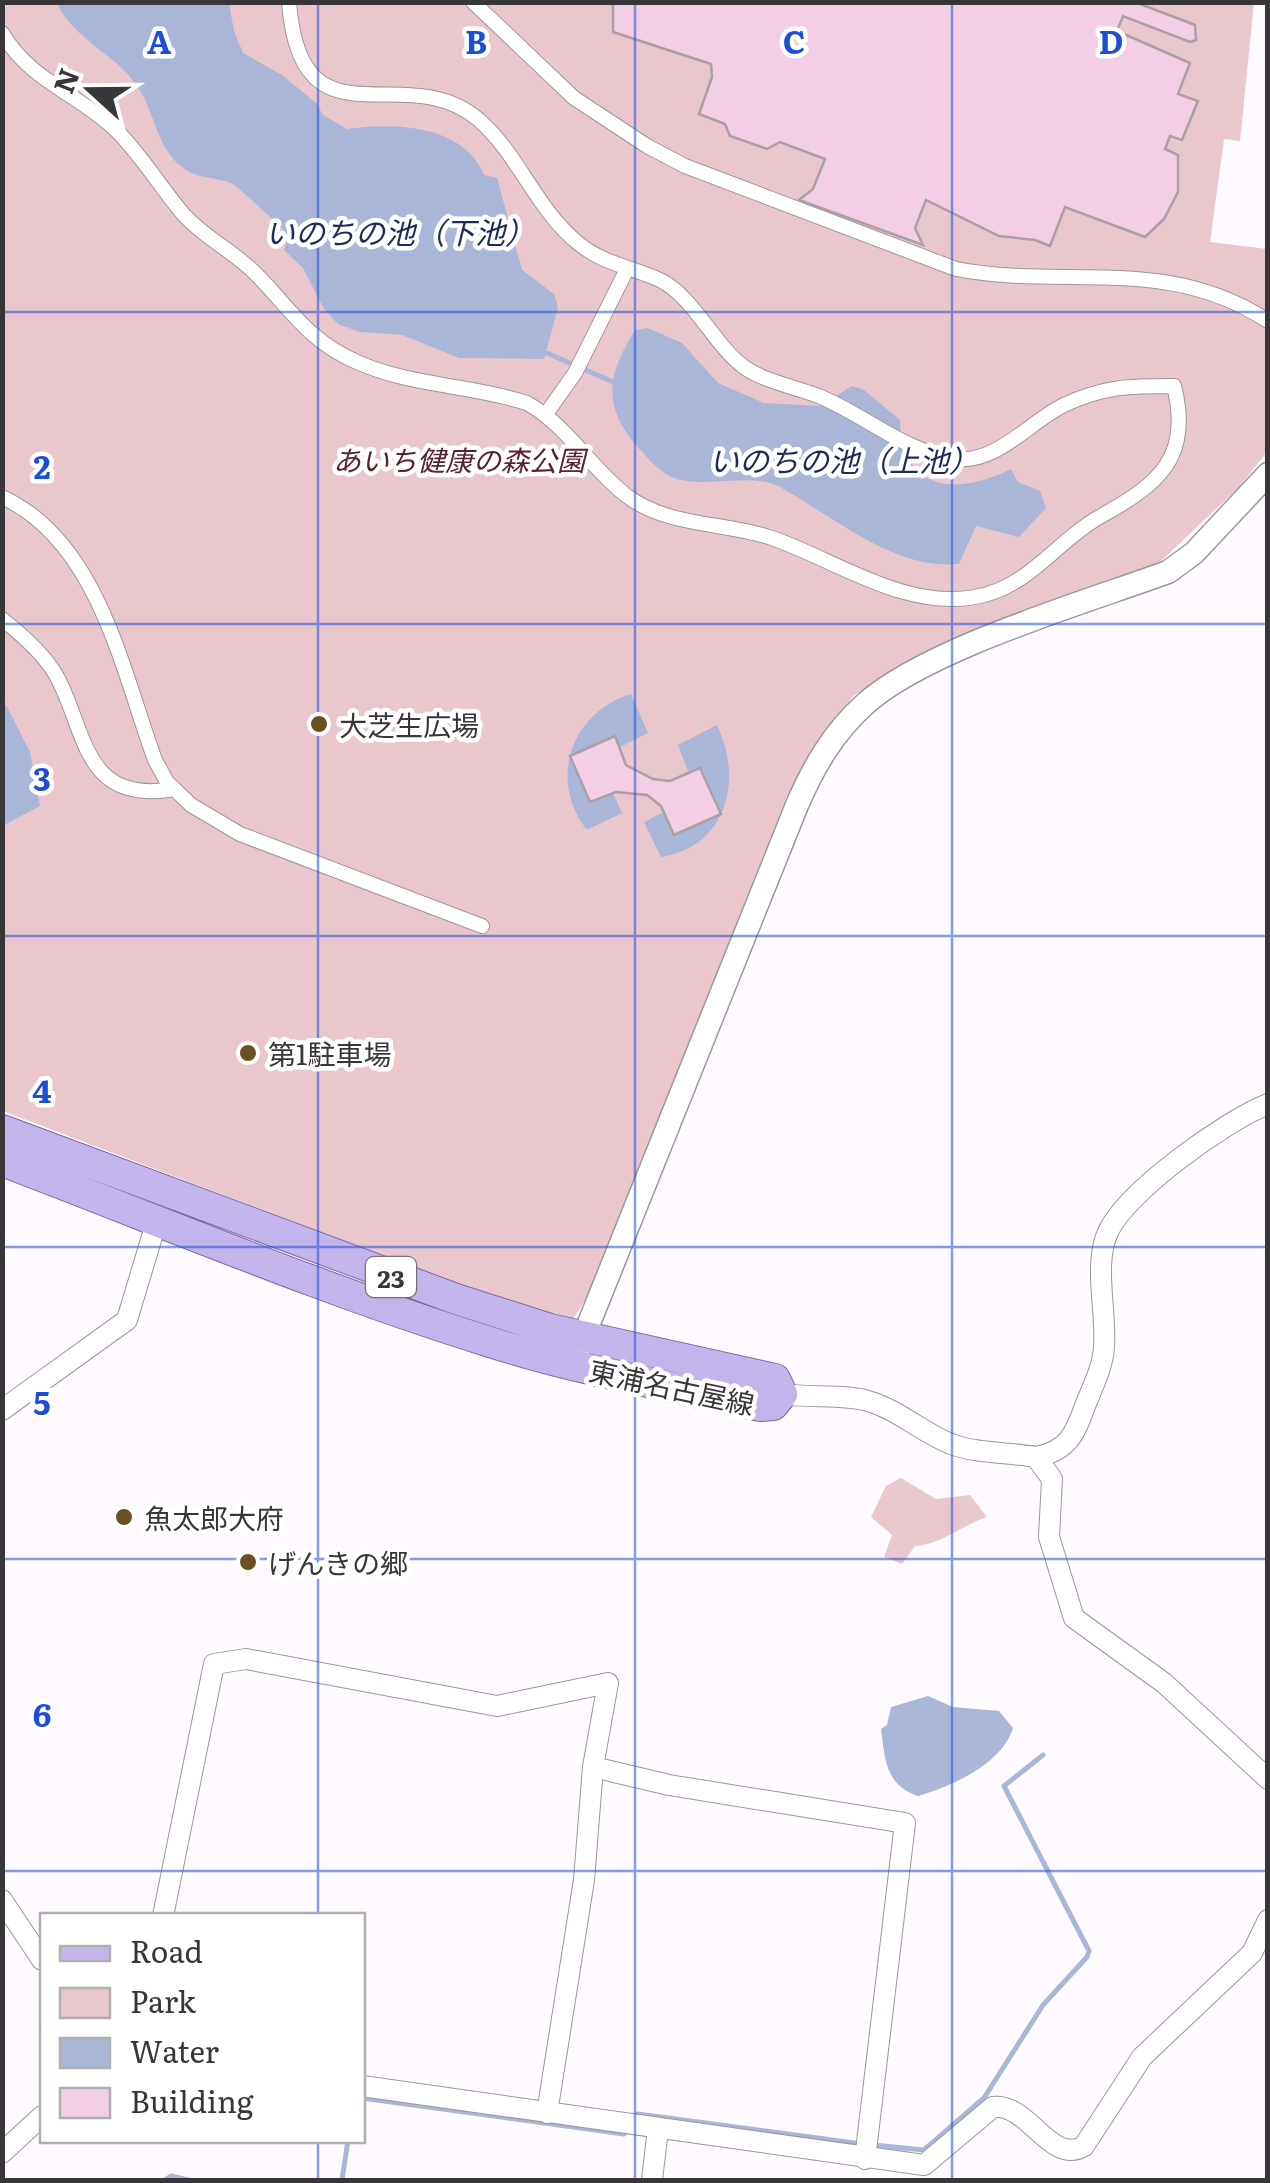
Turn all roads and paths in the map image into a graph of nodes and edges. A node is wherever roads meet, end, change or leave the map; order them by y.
1 (289, 2) edge
2 (473, 2) edge
3 (2, 33) edge
4 (626, 271) junction
5 (1268, 322) edge
6 (546, 414) junction
7 (1268, 474) edge
8 (2, 497) edge
9 (2, 619) edge
10 (174, 788) junction
11 (482, 926) dead end
12 (1268, 1104) edge
13 (2, 1130) edge
14 (2, 1161) edge
15 (157, 1220) junction
16 (578, 1351) junction
17 (782, 1394) joint
18 (2, 1410) edge
19 (1036, 1457) junction
20 (593, 1768) junction
21 (1268, 1779) edge
22 (2, 1900) edge
23 (164, 1913) edge
24 (1268, 1920) edge
25 (40, 1957) edge
26 (365, 2086) edge
27 (547, 2113) junction
28 (40, 2118) edge
29 (658, 2129) junction
30 (2, 2153) edge
31 (865, 2159) junction
32 (652, 2180) edge

1 - 4 street
2 - 5 street
3 - 6 street
4 - 6 street
4 - 6 street
7 - 16 street
8 - 10 street
9 - 10 street
10 - 11 street
12 - 19 street
13 - 16 main road, 東浦名古屋線 / 23
14 - 15 main road, 東浦名古屋線 / 23
15 - 16 main road, 東浦名古屋線 / 23
15 - 18 street
16 - 17 main road, 東浦名古屋線 / 23
17 - 19 street
19 - 21 street
20 - 23 street
20 - 27 street
20 - 31 street
22 - 25 street
24 - 31 street
26 - 27 street
27 - 29 street
28 - 30 street
29 - 31 street
29 - 32 street

